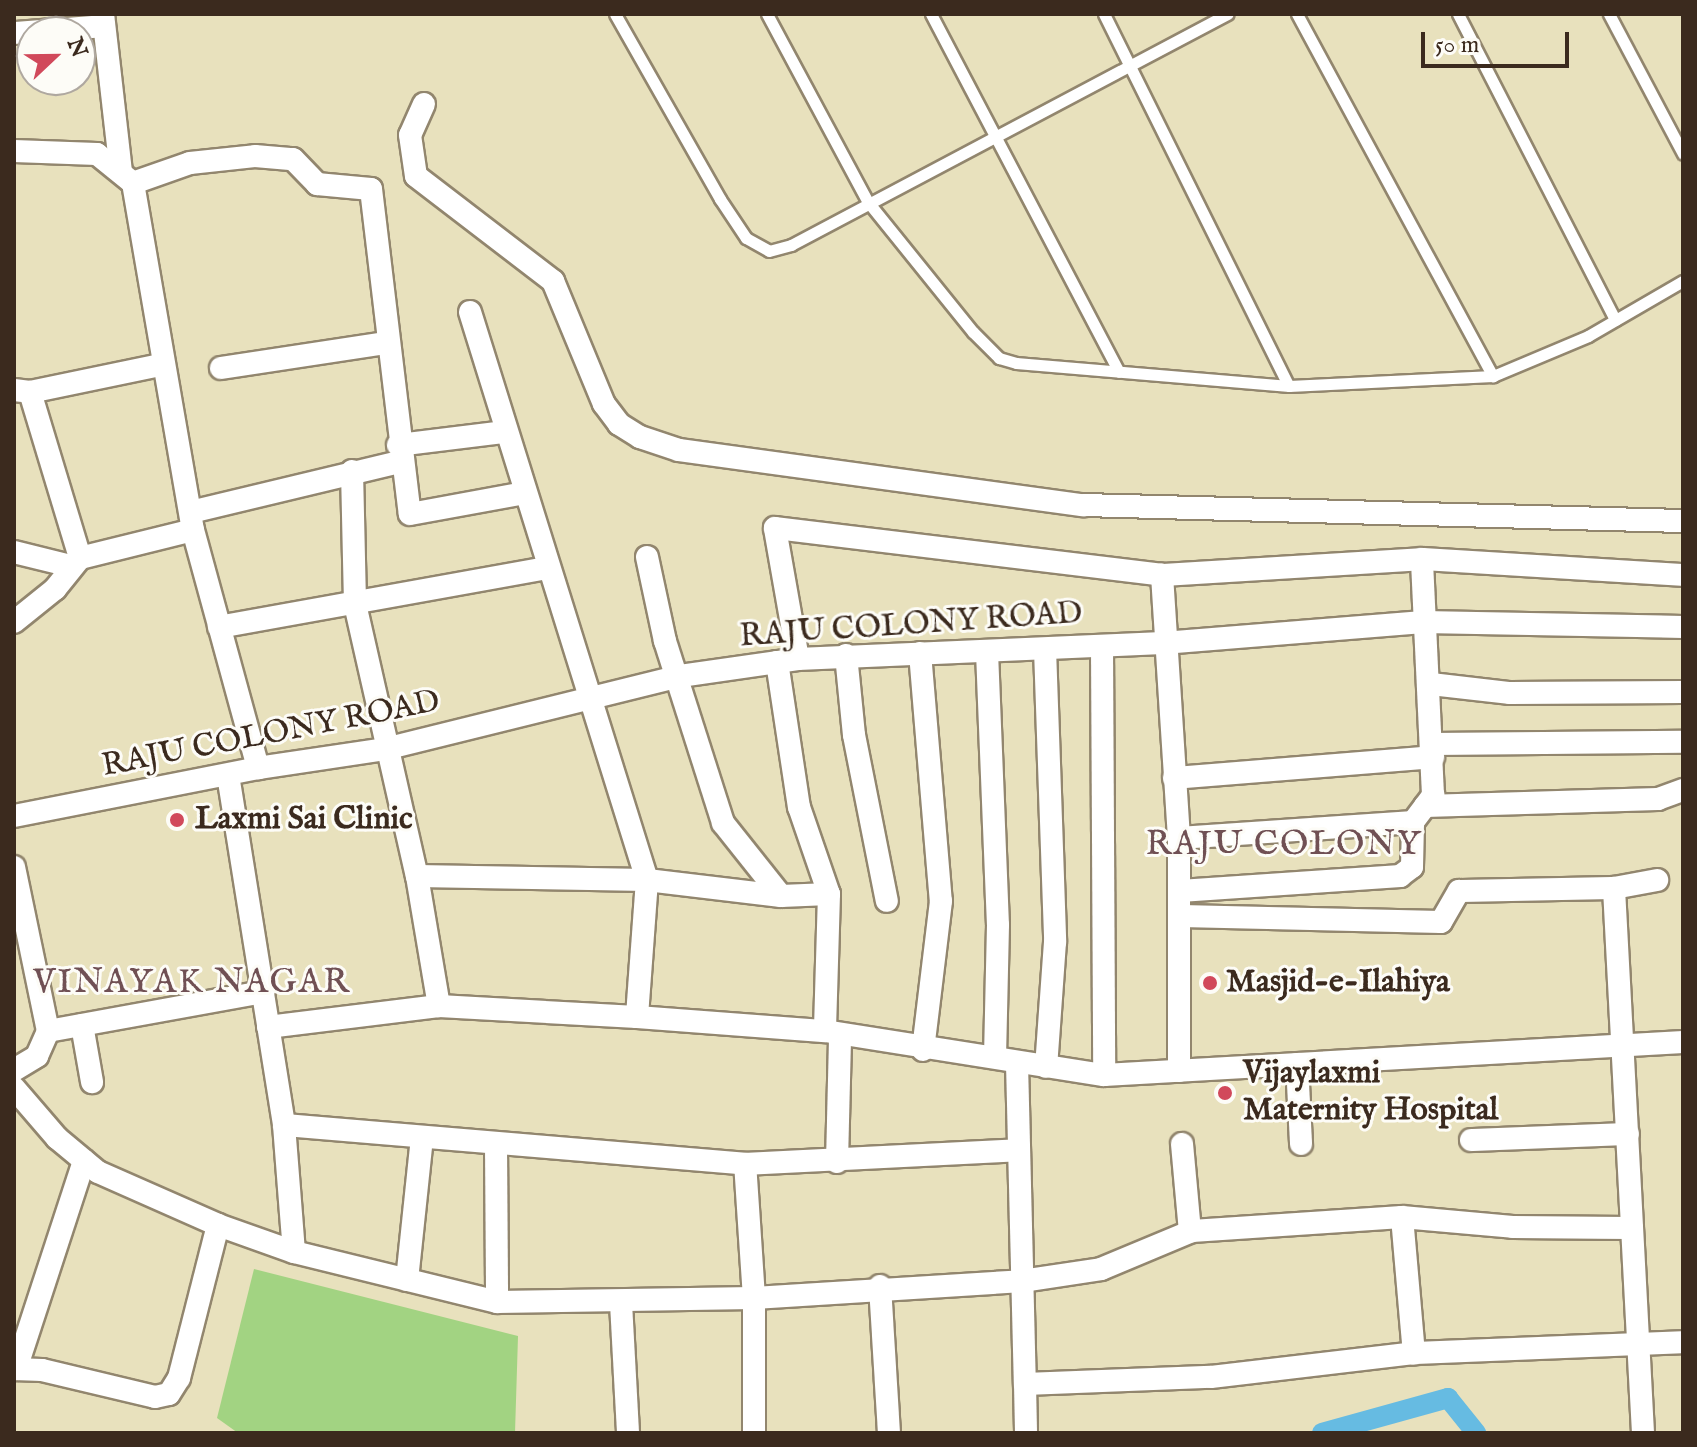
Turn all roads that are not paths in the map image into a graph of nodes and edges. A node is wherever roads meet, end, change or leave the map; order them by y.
1 (615, 14) edge
2 (767, 14) edge
3 (931, 14) edge
4 (1104, 14) edge
5 (1228, 14) edge
6 (1297, 14) edge
7 (1458, 14) edge
8 (1609, 14) edge
9 (103, 20) edge
10 (14, 33) edge
11 (1132, 65) junction
12 (424, 104) dead end
13 (994, 134) junction
14 (14, 151) edge
15 (1683, 154) edge
16 (127, 177) junction
17 (868, 202) junction
18 (1683, 281) edge
19 (470, 312) dead end
20 (1615, 320) junction
21 (387, 343) junction
22 (160, 365) junction
23 (221, 368) dead end
24 (1119, 372) junction
25 (1493, 376) junction
26 (1289, 386) junction
27 (22, 391) edge
28 (504, 432) junction
29 (399, 454) junction
30 (352, 471) junction
31 (524, 493) junction
32 (192, 521) junction
33 (1683, 521) edge
34 (14, 552) edge
35 (647, 557) dead end
36 (1422, 559) junction
37 (76, 562) junction
38 (548, 568) junction
39 (1162, 575) junction
40 (1683, 575) edge
41 (355, 604) junction
42 (14, 622) edge
43 (1423, 622) junction
44 (219, 627) junction
45 (1683, 627) edge
46 (1163, 643) junction
47 (1102, 646) junction
48 (1045, 649) junction
49 (987, 652) junction
50 (920, 653) junction
51 (846, 655) junction
52 (788, 660) junction
53 (680, 676) junction
54 (1431, 684) junction
55 (1683, 692) edge
56 (594, 700) junction
57 (1683, 742) edge
58 (385, 749) junction
59 (1433, 751) junction
60 (258, 768) junction
61 (228, 775) junction
62 (1174, 778) junction
63 (1683, 790) edge
64 (1419, 814) junction
65 (14, 816) edge
66 (1179, 838) junction
67 (14, 867) edge
68 (417, 876) junction
69 (647, 880) junction
70 (1657, 880) dead end
71 (1614, 888) junction
72 (1180, 891) junction
73 (829, 894) junction
74 (781, 896) junction
75 (887, 901) dead end
76 (1181, 916) junction
77 (263, 992) junction
78 (439, 1006) junction
79 (637, 1017) junction
80 (82, 1025) junction
81 (268, 1027) junction
82 (48, 1031) junction
83 (833, 1033) junction
84 (1683, 1042) edge
85 (1623, 1045) junction
86 (923, 1050) junction
87 (1006, 1060) junction
88 (1297, 1064) junction
89 (1046, 1067) junction
90 (14, 1070) edge
91 (1179, 1071) junction
92 (1104, 1075) junction
93 (92, 1082) dead end
94 (14, 1088) edge
95 (284, 1125) junction
96 (1628, 1134) junction
97 (1471, 1140) dead end
98 (1182, 1144) dead end
99 (1301, 1144) dead end
100 (496, 1145) junction
101 (421, 1146) dead end
102 (1017, 1150) junction
103 (84, 1161) junction
104 (837, 1162) junction
105 (745, 1164) junction
106 (1402, 1217) junction
107 (218, 1225) junction
108 (1632, 1228) junction
109 (1190, 1232) junction
110 (294, 1252) junction
111 (407, 1280) junction
112 (1022, 1281) junction
113 (880, 1286) junction
114 (754, 1298) junction
115 (497, 1302) junction
116 (621, 1303) junction
117 (1683, 1342) edge
118 (1639, 1345) junction
119 (1414, 1353) junction
120 (15, 1369) edge
121 (1025, 1384) junction
122 (628, 1433) edge
123 (754, 1433) edge
124 (889, 1433) edge
125 (1026, 1433) edge
126 (1643, 1433) edge

1 - 17 lane
2 - 17 lane
3 - 13 lane
4 - 11 lane
5 - 11 lane
6 - 25 lane
7 - 20 lane
8 - 15 lane
9 - 10 street
9 - 16 street
11 - 13 lane
11 - 26 lane
12 - 33 street
13 - 17 lane
13 - 24 lane
14 - 16 street
16 - 21 street
16 - 22 street
17 - 24 lane
18 - 20 lane
19 - 28 street
20 - 25 lane
21 - 23 street
21 - 29 street
22 - 27 street
22 - 32 street
24 - 26 lane
25 - 26 lane
27 - 37 street
28 - 29 street
28 - 31 street
29 - 30 street
29 - 31 street
30 - 32 street
30 - 41 street
31 - 38 street
32 - 37 street
32 - 44 street
34 - 37 street
35 - 53 street
36 - 39 street
36 - 40 street
36 - 43 street
37 - 42 street
38 - 41 street
38 - 56 street
39 - 46 street
39 - 52 street
41 - 44 street
41 - 58 street
43 - 45 street, RAJU COLONY ROAD
43 - 46 street, RAJU COLONY ROAD
43 - 54 street
44 - 60 street
46 - 47 street, RAJU COLONY ROAD
46 - 62 street
47 - 48 street, RAJU COLONY ROAD
47 - 92 street
48 - 49 street, RAJU COLONY ROAD
48 - 89 street
49 - 50 street, RAJU COLONY ROAD
49 - 87 street
50 - 51 street, RAJU COLONY ROAD
50 - 86 street
51 - 52 street, RAJU COLONY ROAD
51 - 75 street
52 - 53 street, RAJU COLONY ROAD
52 - 73 street
53 - 56 street, RAJU COLONY ROAD
53 - 74 street
54 - 55 street
54 - 59 street
56 - 58 street, RAJU COLONY ROAD
56 - 69 street
57 - 59 street
58 - 60 street, RAJU COLONY ROAD
58 - 68 street
59 - 62 street
59 - 64 street
60 - 61 street, RAJU COLONY ROAD
61 - 65 street, RAJU COLONY ROAD
61 - 77 street
62 - 66 street
63 - 64 street
64 - 66 street
64 - 72 street
66 - 72 street
67 - 82 street
68 - 69 street
68 - 78 street
69 - 74 street
69 - 79 street
70 - 71 street
71 - 76 street
71 - 85 street
72 - 76 street
73 - 74 street
73 - 83 street
76 - 91 street
77 - 80 street
77 - 81 street
78 - 79 street
78 - 81 street
79 - 83 street
80 - 82 street
80 - 93 street
81 - 95 street
82 - 90 street
83 - 86 street
83 - 104 street
84 - 85 street
85 - 88 street
85 - 96 street
86 - 87 street
87 - 89 street
87 - 102 street
88 - 91 street
88 - 99 street
89 - 92 street
91 - 92 street
94 - 103 street
95 - 100 street
95 - 110 street
96 - 97 street
96 - 108 street
98 - 109 street
100 - 105 street
100 - 115 street
101 - 111 street
102 - 104 street
102 - 112 street
103 - 107 street
103 - 120 street
104 - 105 street
105 - 114 street
106 - 108 street
106 - 109 street
106 - 119 street
107 - 110 street
107 - 120 street
108 - 118 street
109 - 112 street
110 - 111 street
111 - 115 street
112 - 113 street
112 - 121 street
113 - 114 street
113 - 124 street
114 - 116 street
114 - 123 street
115 - 116 street
116 - 122 street
117 - 118 street
118 - 119 street
118 - 126 street
119 - 121 street
121 - 125 street

